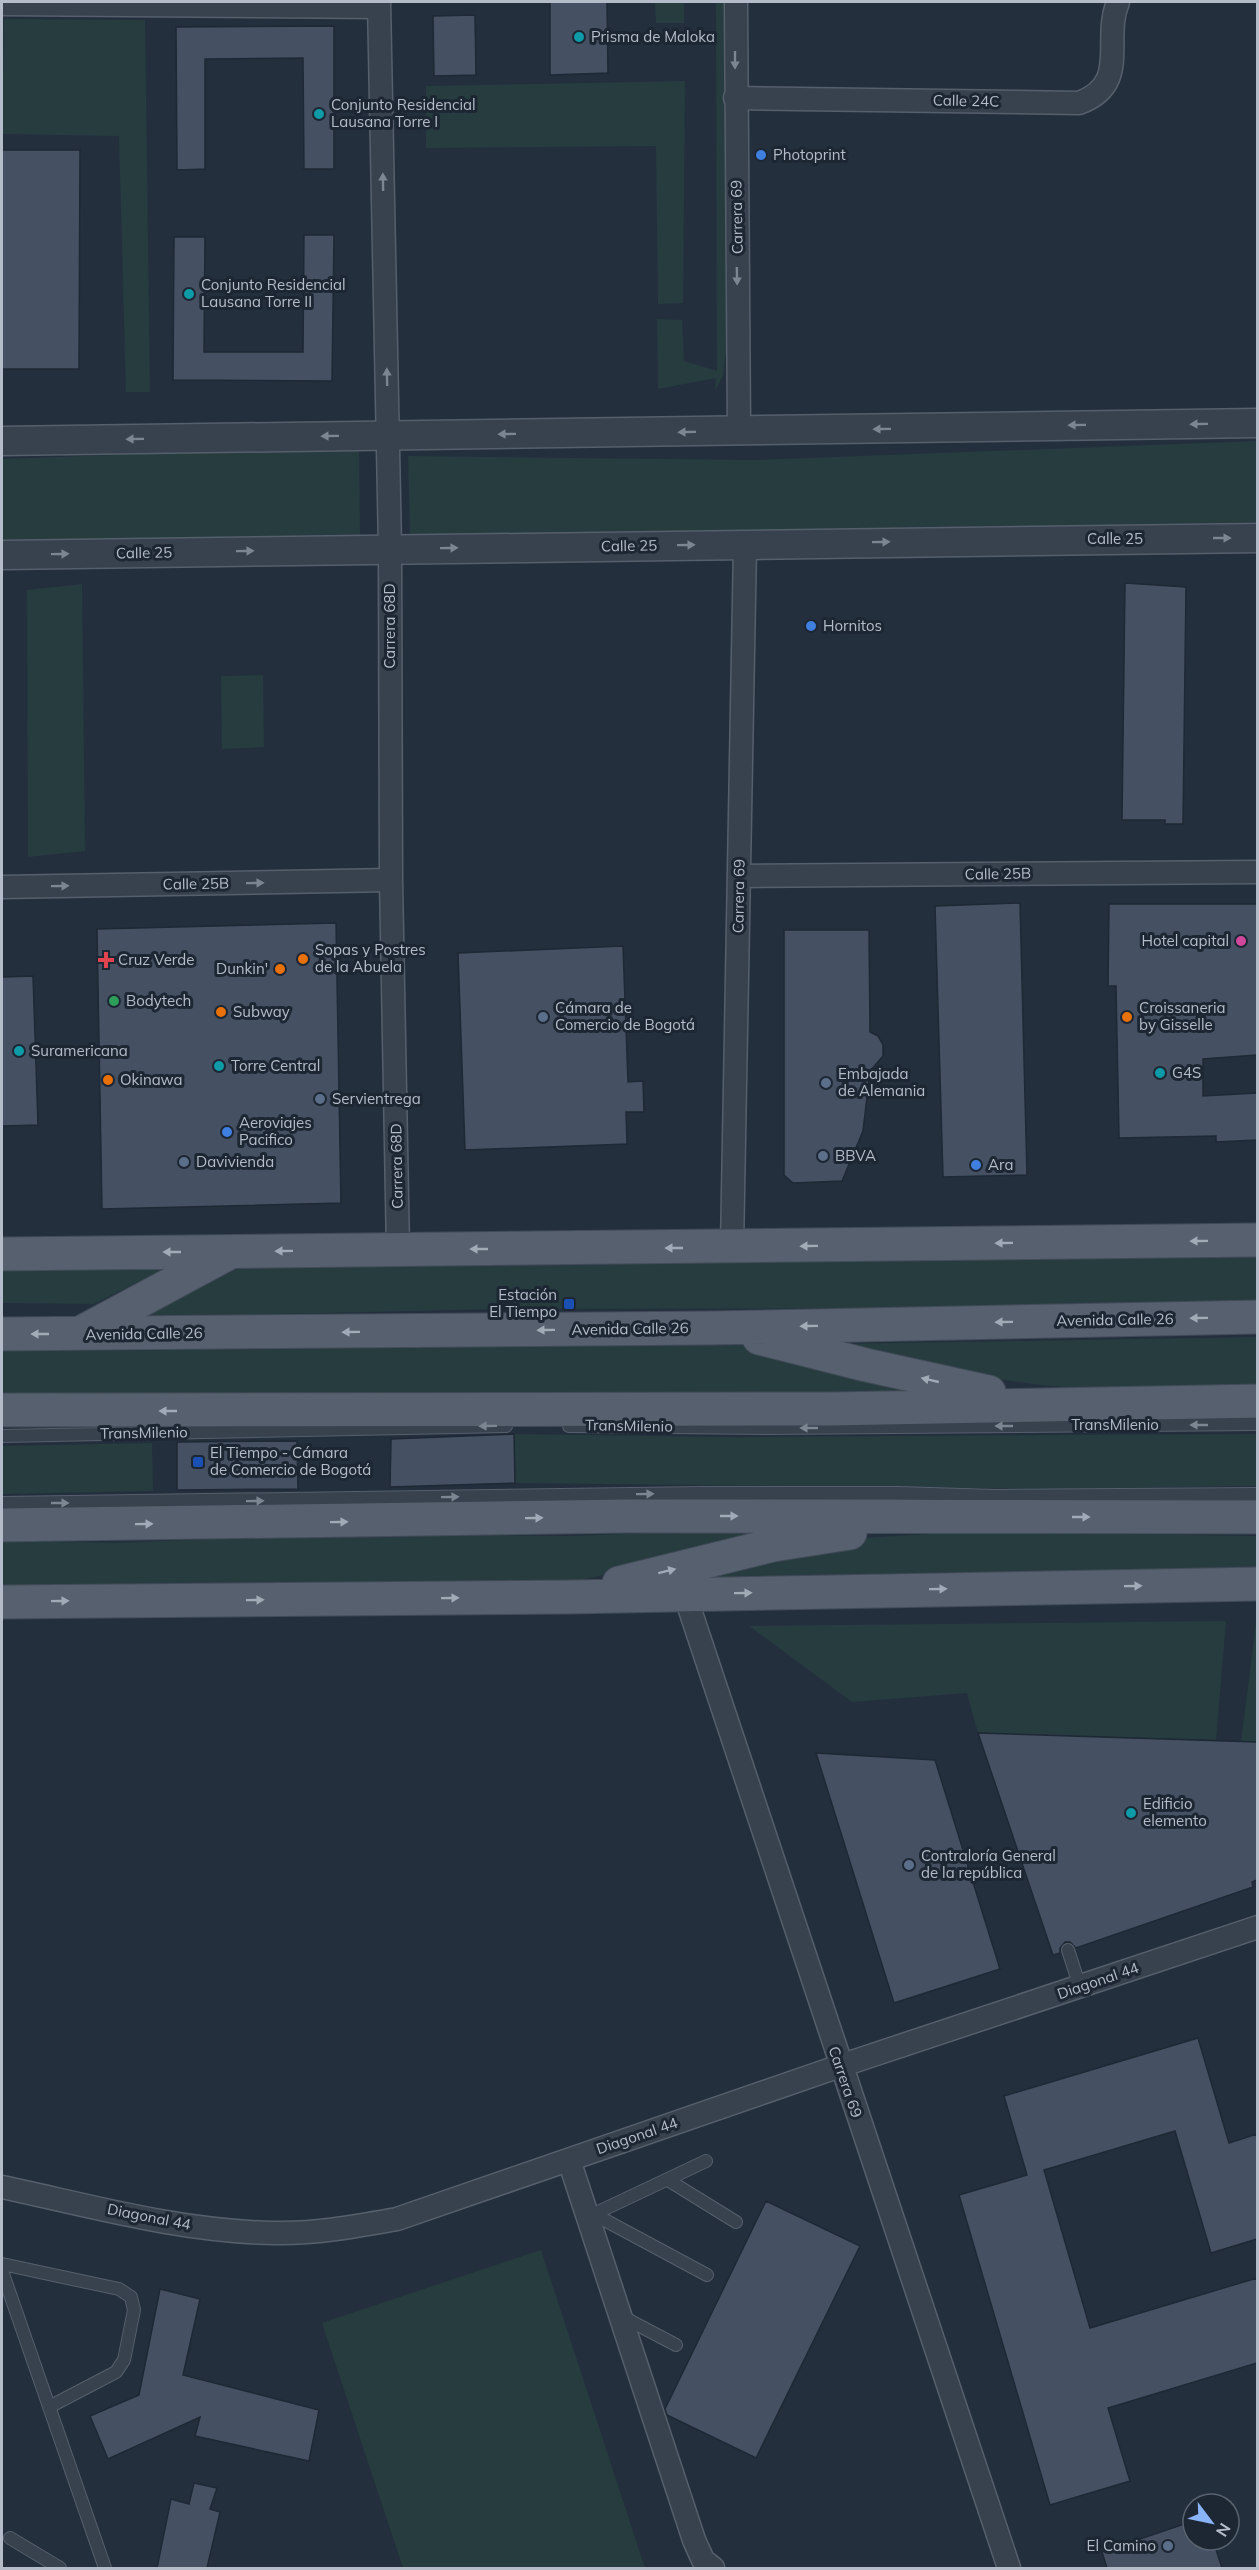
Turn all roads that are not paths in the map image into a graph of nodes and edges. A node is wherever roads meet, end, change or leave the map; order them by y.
1 (736, 2) edge
2 (1118, 2) edge
3 (2, 4) edge
4 (379, 4) edge
5 (735, 98) junction
6 (1257, 423) edge
7 (739, 432) junction
8 (388, 435) junction
9 (2, 441) edge
10 (1257, 538) edge
11 (745, 545) junction
12 (390, 548) junction
13 (2, 555) edge
14 (1257, 872) edge
15 (739, 876) junction
16 (391, 880) junction
17 (2, 887) edge
18 (1257, 1240) edge
19 (732, 1247) junction
20 (399, 1250) junction
21 (230, 1252) junction
22 (2, 1254) edge
23 (1257, 1317) edge
24 (709, 1328) junction
25 (2, 1334) edge
26 (78, 1334) junction
27 (1257, 1401) edge
28 (1092, 1404) junction
29 (2, 1410) edge
30 (1257, 1424) edge
31 (517, 1425) dead end
32 (552, 1425) dead end
33 (2, 1436) edge
34 (1257, 1494) edge
35 (2, 1503) edge
36 (980, 1517) junction
37 (1257, 1517) edge
38 (2, 1525) edge
39 (1257, 1584) edge
40 (685, 1595) junction
41 (570, 1597) junction
42 (2, 1602) edge
43 (1257, 1927) edge
44 (1068, 1950) dead end
45 (1080, 1987) junction
46 (840, 2066) junction
47 (569, 2160) junction
48 (706, 2161) dead end
49 (668, 2180) junction
50 (2, 2187) edge
51 (590, 2212) junction
52 (736, 2222) dead end
53 (2, 2264) edge
54 (2, 2271) edge
55 (707, 2274) dead end
56 (620, 2315) junction
57 (676, 2345) dead end
58 (49, 2407) junction
59 (10, 2538) dead end
60 (60, 2568) edge
61 (105, 2568) edge
62 (713, 2568) edge
63 (1009, 2568) edge

1 -> 5 street, Carrera 69
2 - 5 street, Calle 24C
3 - 4 street
8 -> 4 street, Carrera 68D
5 -> 7 street, Carrera 69
6 -> 7 street
7 -> 8 street
8 -> 9 street
8 - 12 street, Carrera 68D
11 -> 10 street, Calle 25
12 -> 11 street, Calle 25
11 - 15 street, Carrera 69
13 -> 12 street, Calle 25
12 - 16 street, Carrera 68D
14 - 15 street, Calle 25B
15 - 19 street, Carrera 69
17 -> 16 street, Calle 25B
16 - 20 street, Carrera 68D
18 -> 19 main road
19 -> 20 main road
20 -> 21 main road
21 -> 22 main road
21 - 26 main road
23 -> 24 main road, Avenida Calle 26
24 -> 26 main road, Avenida Calle 26
28 -> 24 main road
26 -> 25 main road, Avenida Calle 26
27 - 28 main road
28 -> 29 main road
30 -> 32 lane, TransMilenio
31 -> 33 lane, TransMilenio
35 -> 34 lane
36 -> 37 main road
38 -> 36 main road
41 -> 36 main road
40 -> 39 main road
40 - 41 main road
40 - 46 street, Carrera 69
42 -> 41 main road
43 - 45 street, Diagonal 44
44 - 45 lane
45 - 46 street, Diagonal 44
46 - 47 street, Diagonal 44
46 - 63 street, Carrera 69
47 - 50 street, Diagonal 44
47 - 51 street
48 - 49 lane
49 - 51 lane
49 - 52 lane
51 - 55 lane
51 - 56 street
53 - 58 lane
54 - 58 lane
56 - 57 lane
56 - 62 street
58 - 61 lane
59 - 60 lane

